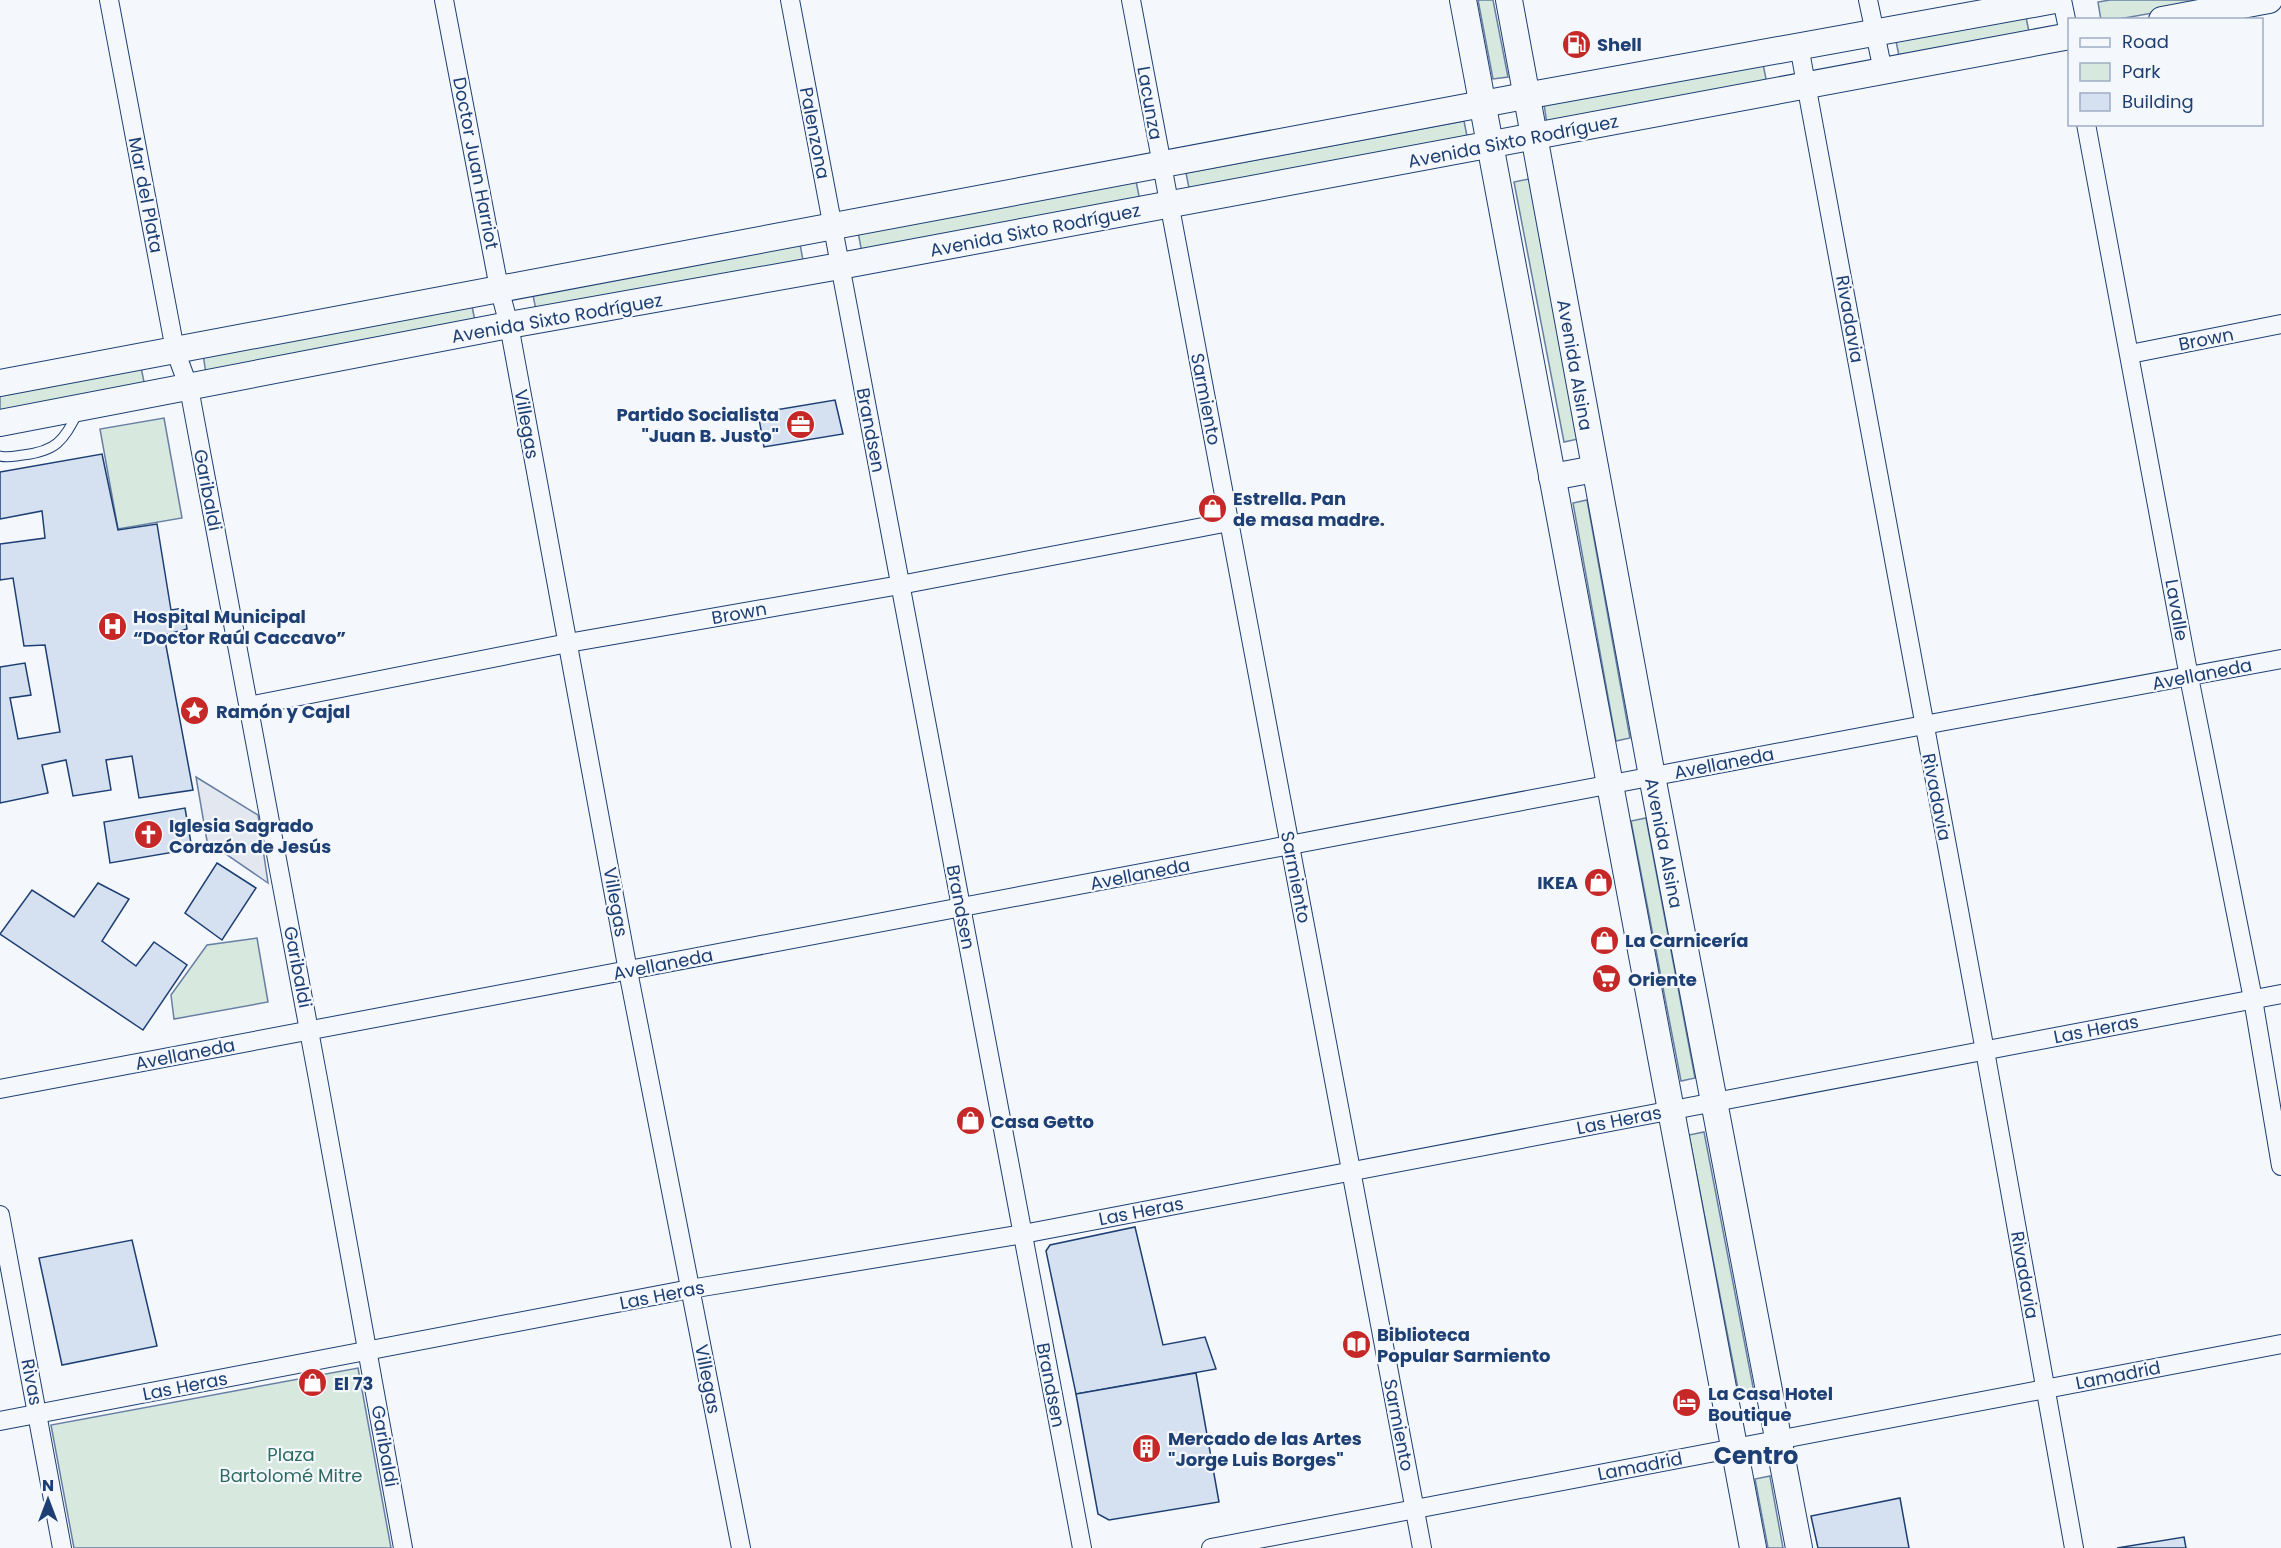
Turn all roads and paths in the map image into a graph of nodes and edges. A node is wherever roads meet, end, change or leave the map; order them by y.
1 (110, 0) edge
2 (444, 0) edge
3 (790, 0) edge
4 (1131, 0) edge
5 (1464, 0) edge
6 (1509, 0) edge
7 (1868, 0) edge
8 (2055, 0) edge
9 (2062, 0) edge
10 (2269, 0) edge
11 (2227, 4) edge
12 (2170, 18) edge
13 (1875, 32) junction
14 (2068, 32) edge
15 (2068, 37) edge
16 (1800, 46) junction
17 (1883, 71) junction
18 (1808, 86) junction
19 (1525, 96) junction
20 (1482, 106) junction
21 (2086, 126) edge
22 (1533, 137) junction
23 (1490, 145) junction
24 (1161, 166) junction
25 (1169, 205) junction
26 (833, 227) junction
27 (840, 266) junction
28 (500, 288) junction
29 (2281, 324) edge
30 (509, 326) junction
31 (175, 350) junction
32 (2130, 354) junction
33 (0, 383) edge
34 (189, 388) junction
35 (81, 408) junction
36 (0, 423) edge
37 (0, 456) edge
38 (1595, 469) junction
39 (1552, 477) junction
40 (1229, 522) junction
41 (900, 585) junction
42 (568, 644) junction
43 (2281, 659) edge
44 (2189, 677) junction
45 (249, 706) junction
46 (1924, 724) junction
47 (1652, 777) junction
48 (1610, 785) junction
49 (1290, 845) junction
50 (962, 908) junction
51 (628, 971) junction
52 (2281, 994) edge
53 (2253, 999) junction
54 (310, 1029) junction
55 (1985, 1051) junction
56 (0, 1089) edge
57 (1714, 1102) junction
58 (1671, 1110) junction
59 (2281, 1166) edge
60 (1351, 1171) junction
61 (0, 1215) edge
62 (1023, 1234) junction
63 (690, 1289) junction
64 (2281, 1344) edge
65 (368, 1351) junction
66 (2045, 1389) junction
67 (38, 1414) junction
68 (0, 1421) edge
69 (1780, 1440) junction
70 (1734, 1448) junction
71 (1414, 1509) junction
72 (62, 1548) edge
73 (403, 1548) edge
74 (741, 1548) edge
75 (1082, 1548) edge
76 (1211, 1548) edge
77 (1422, 1548) edge
78 (1753, 1548) edge
79 (1799, 1548) edge
80 (2073, 1548) edge

1 - 31 street, Mar del Plata
2 - 28 street, Doctor Juan Harriot
3 - 26 street, Palenzona
4 - 24 street, Lacunza
5 - 20 main road
6 - 19 main road, Avenida Alsina
7 - 13 street
8 - 13 main road
9 - 14 street
10 - 11 main road
11 - 12 main road
13 - 16 main road
13 - 17 street
15 - 17 main road, Avenida Sixto Rodríguez
16 - 18 street, Rivadavia
16 - 19 main road
17 - 18 main road, Avenida Sixto Rodríguez
18 - 22 main road, Avenida Sixto Rodríguez
18 - 46 street, Rivadavia
19 - 20 main road
19 - 22 main road, Avenida Alsina
20 - 23 main road
20 - 24 main road
21 - 32 street, Lavalle
22 - 23 main road, Avenida Sixto Rodríguez
22 - 38 main road, Avenida Alsina
23 - 25 main road, Avenida Sixto Rodríguez
23 - 39 main road
24 - 25 street, Lacunza
24 - 26 main road
25 - 27 main road, Avenida Sixto Rodríguez
25 - 40 street, Sarmiento
26 - 27 street, Palenzona
26 - 28 main road
27 - 30 main road, Avenida Sixto Rodríguez
27 - 41 street, Brandsen
28 - 30 street, Doctor Juan Harriot
28 - 31 main road
29 - 32 street, Brown
30 - 34 main road, Avenida Sixto Rodríguez
30 - 42 street, Villegas
31 - 33 main road
31 - 34 street, Mar del Plata
32 - 44 street, Lavalle
34 - 35 main road, Avenida Sixto Rodríguez
34 - 45 street, Garibaldi
35 - 36 main road, Avenida Sixto Rodríguez
35 - 37 lane
38 - 39 main road
38 - 47 main road, Avenida Alsina
39 - 48 main road
40 - 41 street, Brown
40 - 49 street, Sarmiento
41 - 42 street, Brown
41 - 50 street, Brandsen
42 - 45 street, Brown
42 - 51 street, Villegas
43 - 44 street, Avellaneda
44 - 46 street, Avellaneda
44 - 53 street, Lavalle
45 - 54 street, Garibaldi
46 - 47 street, Avellaneda
46 - 55 street, Rivadavia
47 - 48 street, Avellaneda
47 - 57 main road, Avenida Alsina
48 - 49 street, Avellaneda
48 - 58 main road
49 - 50 street, Avellaneda
49 - 60 street, Sarmiento
50 - 51 street, Avellaneda
50 - 62 street, Brandsen
51 - 54 street, Avellaneda
51 - 63 street, Villegas
52 - 53 street, Las Heras
53 - 55 street, Las Heras
53 - 59 street, Lavalle
54 - 56 street, Avellaneda
54 - 65 street, Garibaldi
55 - 57 street, Las Heras
55 - 66 street, Rivadavia
57 - 58 street, Las Heras
57 - 69 main road, Avenida Alsina
58 - 60 street, Las Heras
58 - 70 main road
60 - 62 street, Las Heras
60 - 71 street, Sarmiento
61 - 67 street, Rivas
62 - 63 street, Las Heras
62 - 75 street, Brandsen
63 - 65 street, Las Heras
63 - 74 street, Villegas
64 - 66 street, Lamadrid
65 - 67 street, Las Heras
65 - 73 street, Garibaldi
66 - 69 street, Lamadrid
66 - 80 street, Rivadavia
67 - 68 street, Las Heras
67 - 72 street, Rivas
69 - 70 street, Lamadrid
69 - 79 main road, Avenida Alsina
70 - 71 street, Lamadrid
70 - 78 main road
71 - 76 street, Lamadrid
71 - 77 street, Sarmiento

